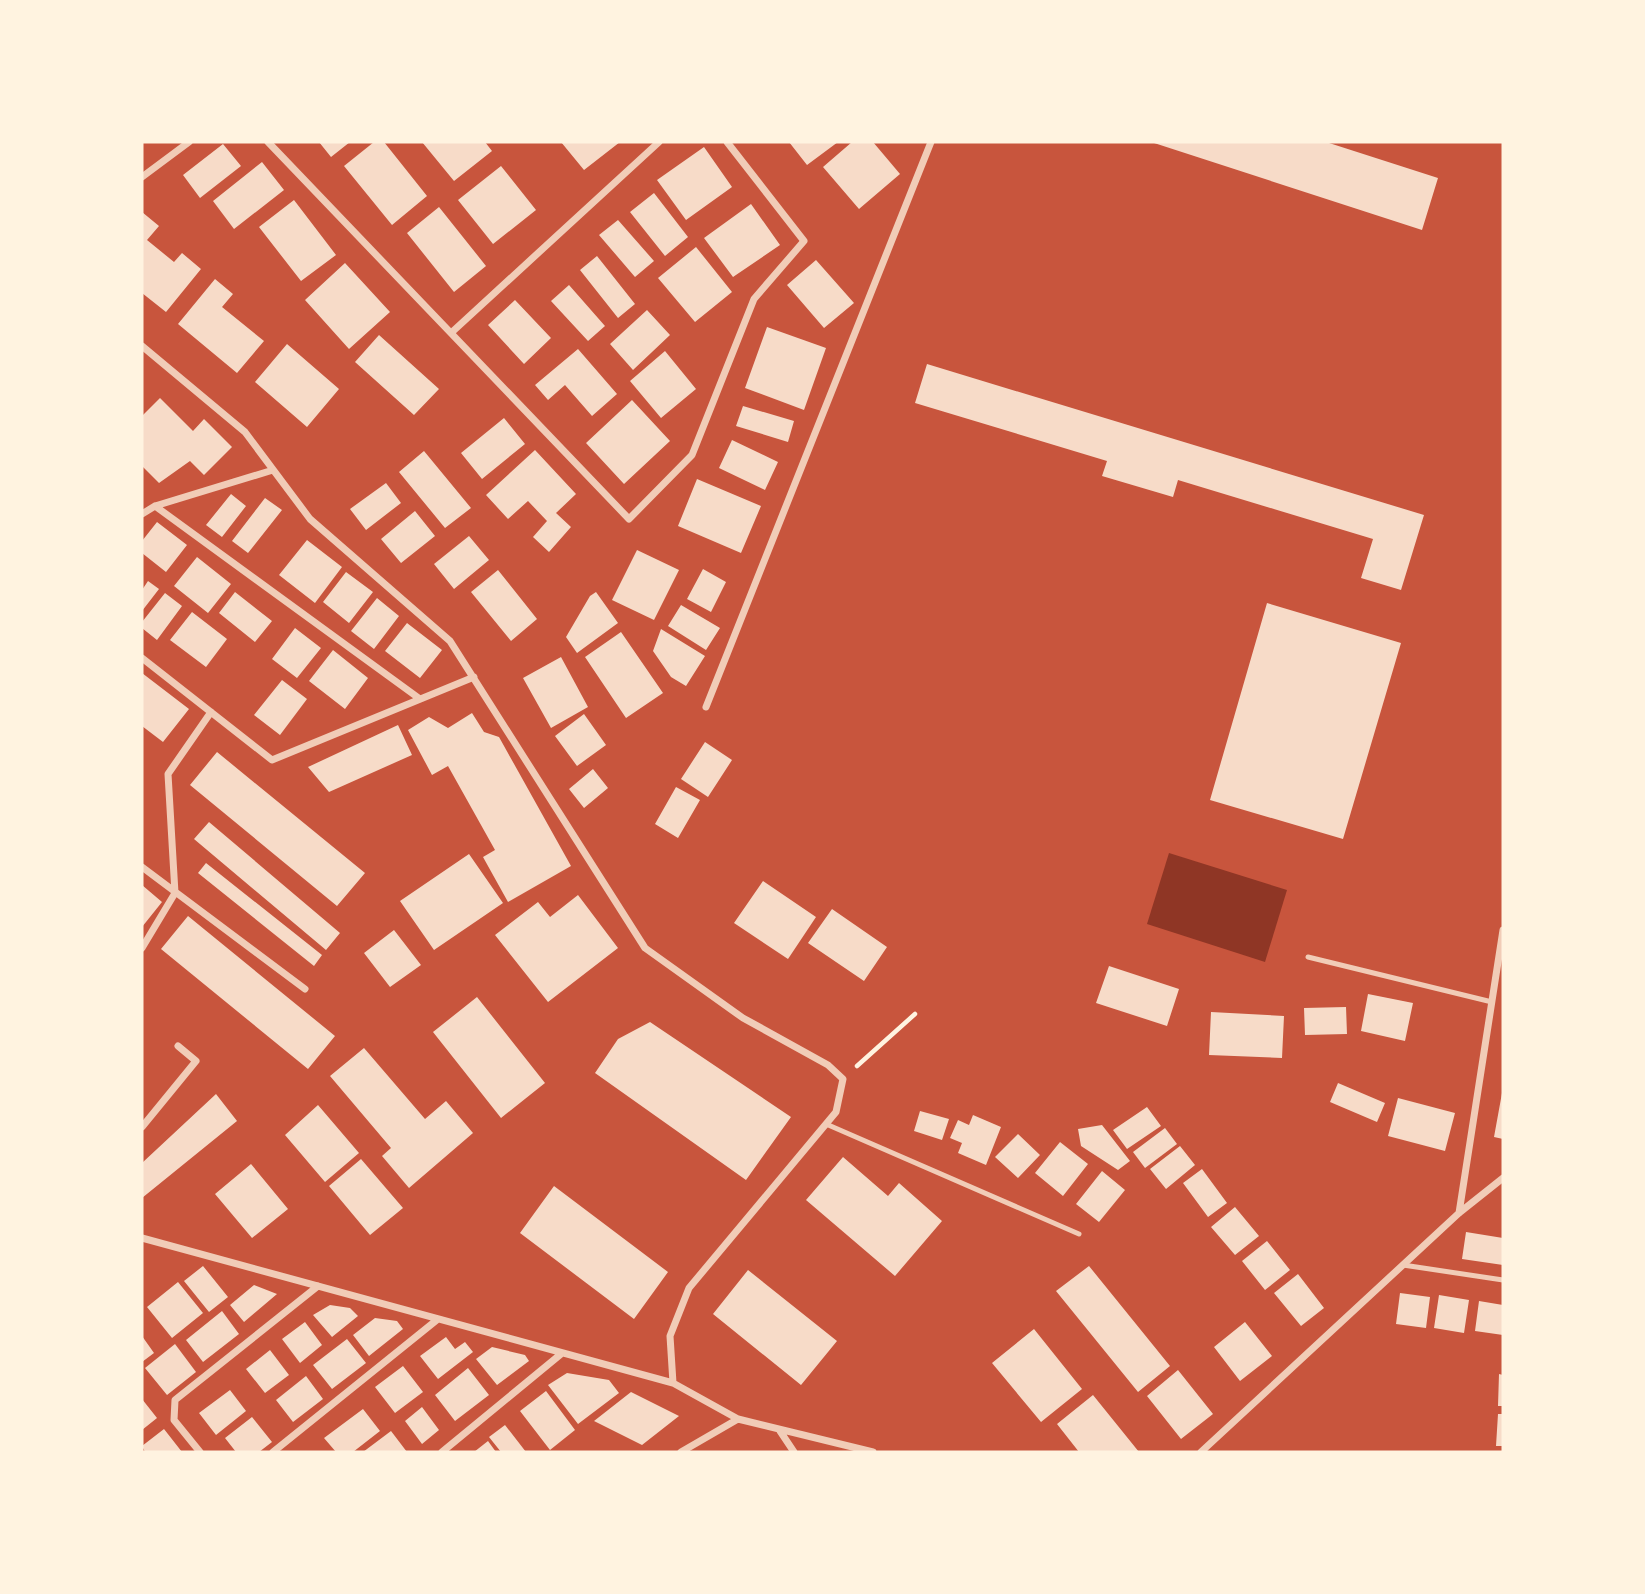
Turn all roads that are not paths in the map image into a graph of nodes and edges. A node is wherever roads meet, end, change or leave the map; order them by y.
1 (189, 142) edge
2 (268, 142) edge
3 (659, 142) edge
4 (727, 142) edge
5 (931, 142) edge
6 (142, 177) edge
7 (451, 333) junction
8 (142, 346) edge
9 (273, 470) junction
10 (155, 506) junction
11 (142, 514) edge
12 (142, 658) edge
13 (474, 677) junction
14 (420, 699) junction
15 (706, 707) dead end
16 (211, 712) junction
17 (142, 867) edge
18 (175, 893) junction
19 (1503, 930) edge
20 (142, 948) edge
21 (1308, 957) dead end
22 (305, 989) dead end
23 (1492, 1002) junction
24 (178, 1046) dead end
25 (826, 1124) junction
26 (142, 1127) edge
27 (1503, 1178) edge
28 (1460, 1213) junction
29 (1079, 1234) dead end
30 (142, 1238) edge
31 (1404, 1265) junction
32 (1503, 1280) edge
33 (318, 1286) junction
34 (438, 1320) junction
35 (561, 1354) junction
36 (673, 1383) junction
37 (738, 1419) junction
38 (780, 1431) junction
39 (791, 1451) edge
40 (200, 1452) edge
41 (273, 1452) edge
42 (442, 1452) edge
43 (681, 1452) edge
44 (873, 1452) edge
45 (1201, 1452) edge

1 - 6 street
2 - 7 street
3 - 7 street
4 - 7 street
5 - 15 street
8 - 9 street
9 - 10 street
9 - 13 street
10 - 11 street
10 - 14 street
12 - 16 street
13 - 14 street
13 - 25 street
14 - 16 street
16 - 18 street
17 - 18 street
18 - 20 street
18 - 22 street
19 - 23 street
21 - 23 lane
23 - 28 street
24 - 26 street
25 - 29 lane
25 - 36 street
27 - 28 street
28 - 31 street
30 - 33 street
31 - 32 lane
31 - 45 street
33 - 34 street
33 - 40 street
34 - 35 street
34 - 41 street
35 - 36 street
35 - 42 street
36 - 37 street
37 - 38 street
37 - 43 street
38 - 39 street
38 - 44 street

